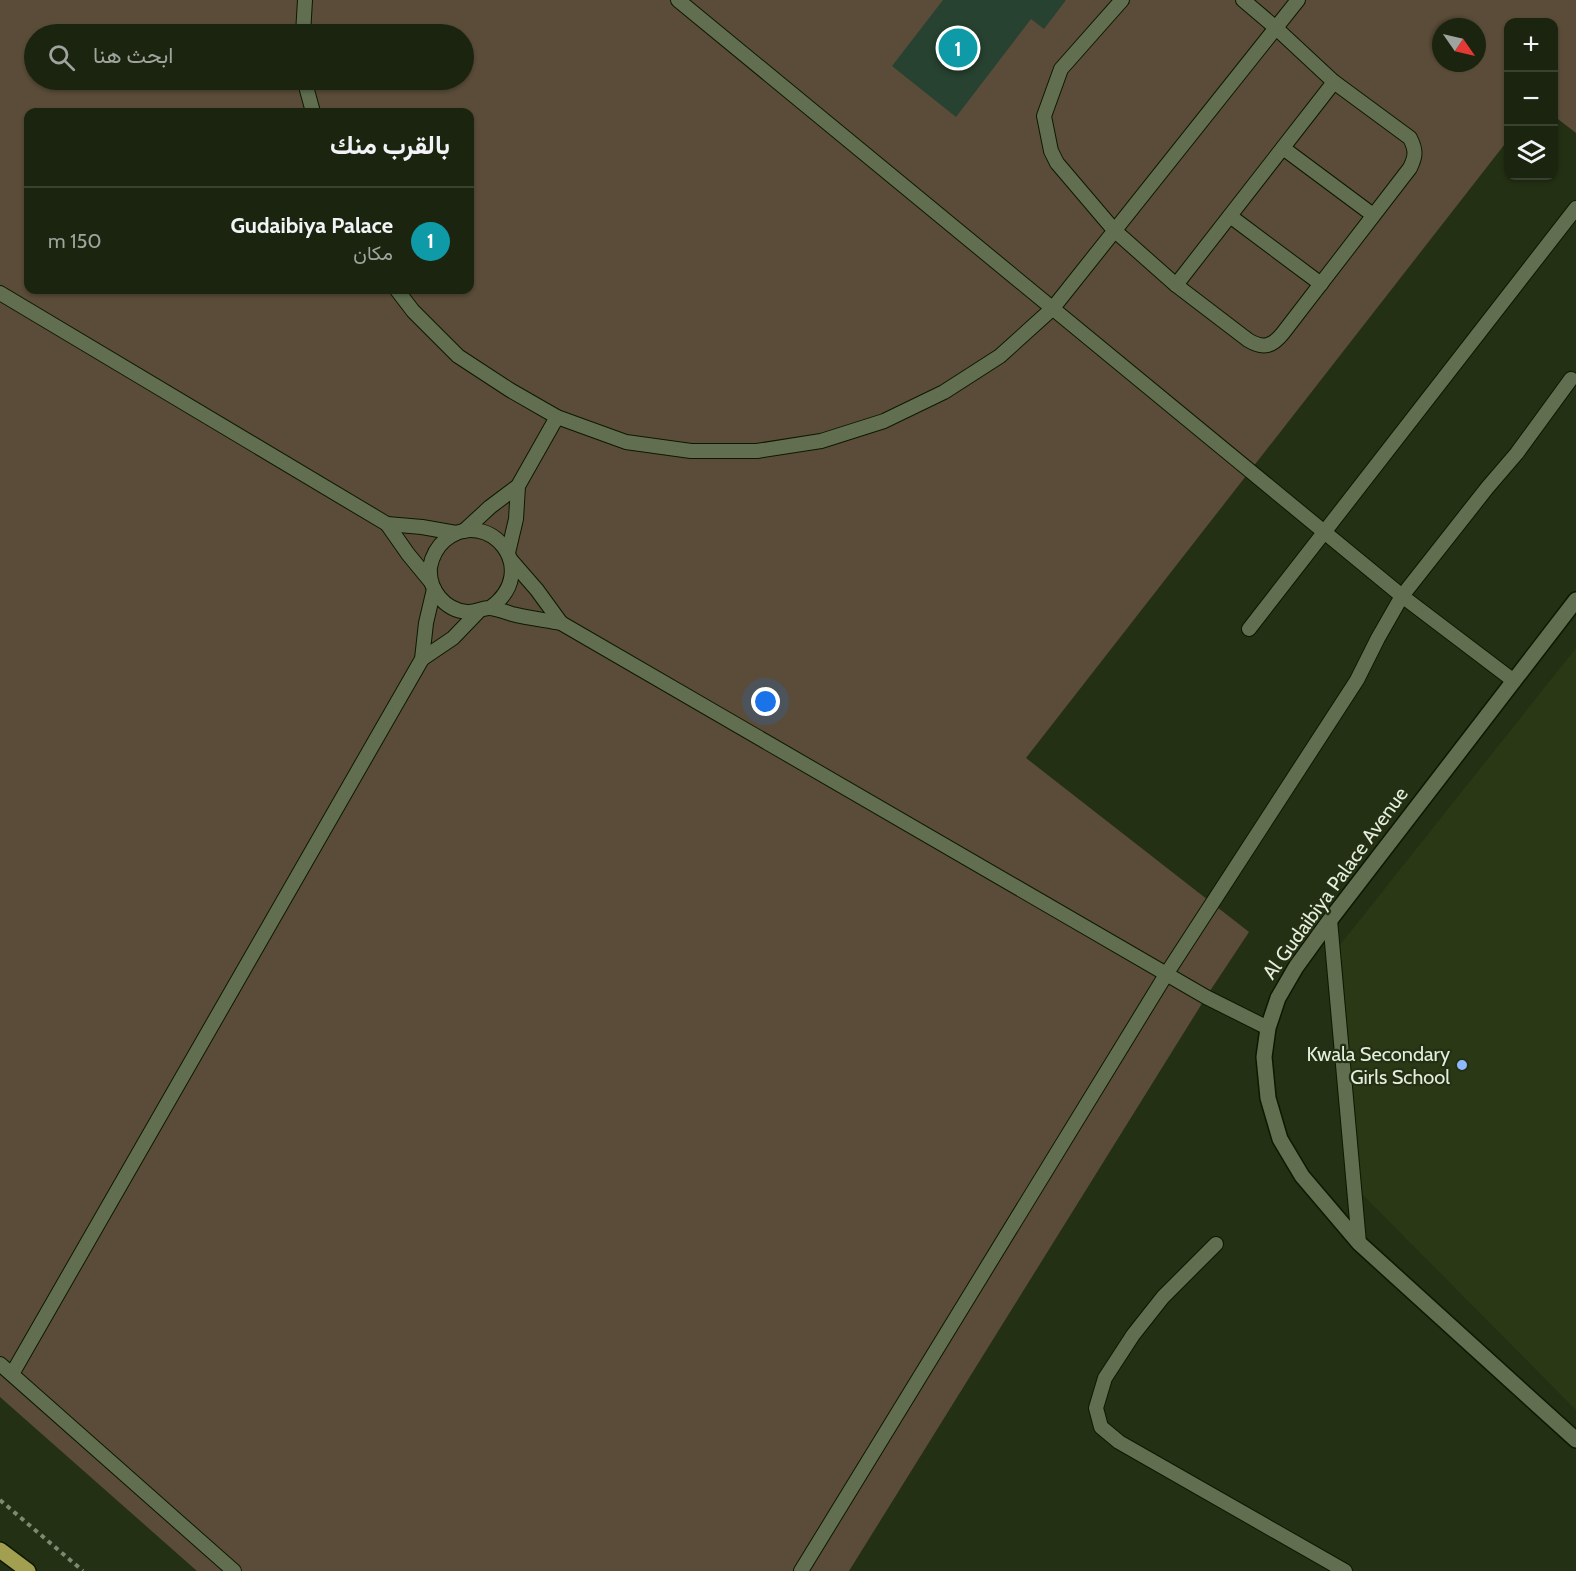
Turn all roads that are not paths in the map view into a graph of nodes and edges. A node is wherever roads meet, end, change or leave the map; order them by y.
1 (305, 0) edge
2 (678, 0) edge
3 (1122, 0) edge
4 (1243, 0) edge
5 (1298, 0) edge
6 (304, 24) edge
7 (1276, 28) junction
8 (1334, 82) junction
9 (307, 90) edge
10 (312, 108) edge
11 (1283, 148) junction
12 (1576, 208) edge
13 (1373, 215) junction
14 (1230, 216) junction
15 (1114, 230) junction
16 (1321, 284) junction
17 (1176, 285) junction
18 (0, 293) edge
19 (399, 294) edge
20 (1053, 308) junction
21 (1571, 379) dead end
22 (557, 417) junction
23 (518, 486) junction
24 (387, 525) junction
25 (460, 532) junction
26 (1325, 532) junction
27 (509, 556) junction
28 (433, 586) junction
29 (1402, 596) junction
30 (1576, 600) edge
31 (484, 610) junction
32 (561, 623) junction
33 (1250, 629) dead end
34 (422, 659) junction
35 (1514, 681) junction
36 (1330, 920) junction
37 (1167, 973) junction
38 (1268, 1029) junction
39 (1359, 1243) junction
40 (1216, 1244) dead end
41 (0, 1364) edge
42 (12, 1374) junction
43 (1576, 1440) edge
44 (0, 1550) edge
45 (28, 1571) edge
46 (234, 1571) edge
47 (801, 1571) edge
48 (1345, 1571) edge

1 - 6 lane
2 - 20 lane
3 - 15 lane
4 - 7 lane
5 - 7 lane
7 - 8 lane
7 - 15 lane
8 - 11 lane
8 - 13 lane
9 - 10 lane
11 - 13 lane
11 - 14 lane
12 - 26 lane
13 - 16 lane
14 - 16 lane
14 - 17 lane
15 - 17 lane
15 - 20 lane
16 - 17 lane
18 - 24 lane
19 - 22 lane
20 - 22 lane
20 - 26 lane
21 - 29 lane
22 - 23 lane
23 - 25 lane
23 - 27 lane
24 - 25 lane
24 - 28 lane
25 - 27 lane
25 - 28 lane
26 - 29 lane
26 - 33 lane
27 - 31 lane
27 - 32 lane
28 - 31 lane
28 - 34 lane
29 - 35 lane
29 - 37 lane
30 - 35 street, Al Gudaibiya Palace Avenue
31 - 32 lane
31 - 34 lane
32 - 37 lane
34 - 42 lane
35 - 36 street, Al Gudaibiya Palace Avenue
36 - 38 street, Al Gudaibiya Palace Avenue
36 - 39 lane
37 - 38 lane
37 - 47 lane
38 - 39 street, Al Gudaibiya Palace Avenue
39 - 43 street, Al Gudaibiya Palace Avenue
40 - 48 lane
41 - 42 lane
42 - 46 lane
44 - 45 main road

